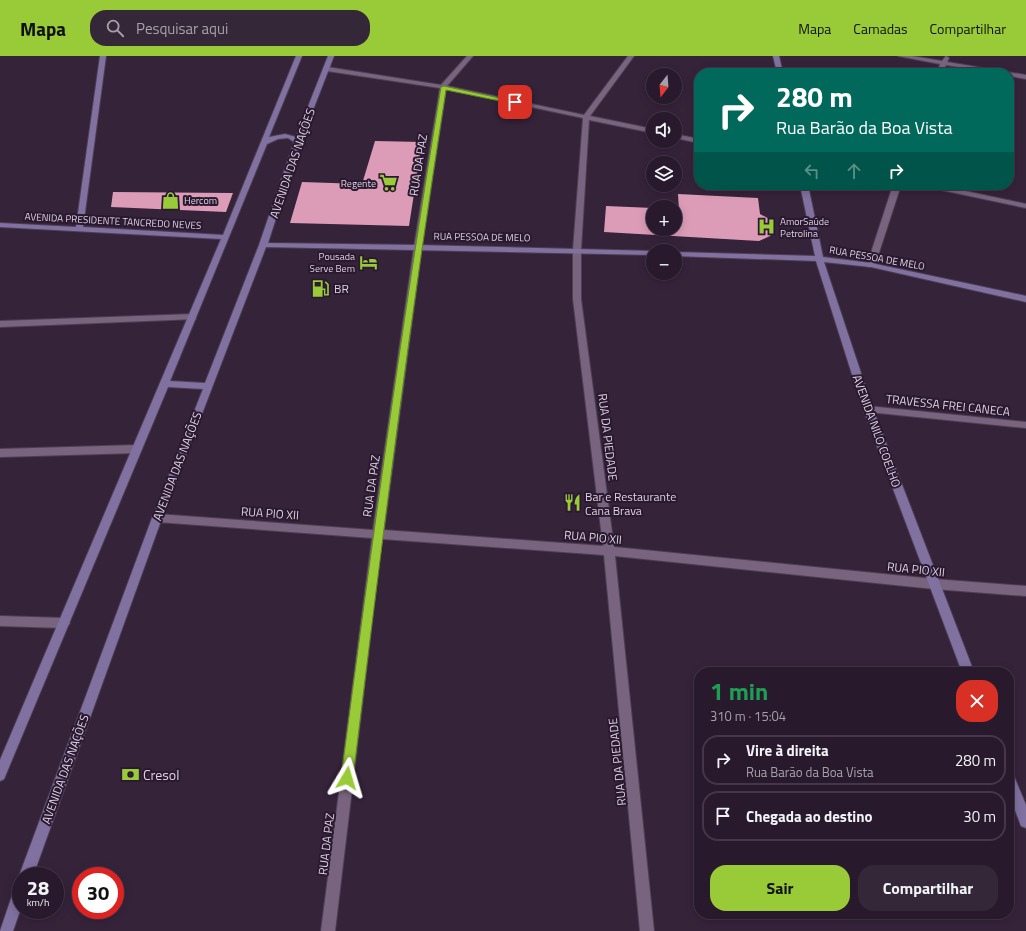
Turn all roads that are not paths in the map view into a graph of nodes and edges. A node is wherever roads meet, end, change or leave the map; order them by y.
1 (103, 56) edge
2 (299, 56) edge
3 (331, 56) edge
4 (470, 56) edge
5 (631, 56) edge
6 (776, 56) edge
7 (901, 56) edge
8 (947, 56) edge
9 (944, 63) junction
10 (779, 68) edge
11 (942, 68) edge
12 (974, 68) edge
13 (327, 69) junction
14 (1014, 75) edge
15 (1026, 76) edge
16 (444, 87) junction
17 (586, 117) junction
18 (646, 130) edge
19 (682, 137) edge
20 (694, 140) edge
21 (298, 142) junction
22 (264, 143) junction
23 (805, 190) edge
24 (895, 190) edge
25 (951, 190) edge
26 (1026, 206) edge
27 (0, 225) edge
28 (79, 230) junction
29 (225, 237) junction
30 (263, 245) junction
31 (418, 247) junction
32 (577, 250) junction
33 (646, 253) edge
34 (682, 254) edge
35 (819, 259) junction
36 (871, 265) junction
37 (1026, 299) edge
38 (193, 317) junction
39 (0, 324) edge
40 (165, 384) junction
41 (208, 386) junction
42 (868, 409) junction
43 (1026, 425) edge
44 (137, 449) junction
45 (0, 453) edge
46 (157, 518) junction
47 (378, 533) junction
48 (609, 551) junction
49 (934, 584) junction
50 (1026, 591) edge
51 (0, 621) edge
52 (64, 623) junction
53 (966, 667) edge
54 (0, 775) edge
55 (1014, 791) edge
56 (1026, 821) edge
57 (29, 867) edge
58 (12, 914) edge
59 (6, 931) edge
60 (328, 931) edge
61 (647, 931) edge

1 - 28 main road
2 - 22 main road
3 - 13 main road, AVENIDA DAS NAÇÕES
4 - 16 street
5 - 17 street
6 - 10 main road
7 - 9 street
8 - 9 street
9 - 11 street
9 - 12 street
13 - 16 street
13 - 21 main road, AVENIDA DAS NAÇÕES
14 - 15 street
16 - 17 street
16 - 31 street, RUA DA PAZ
17 - 18 street
17 - 32 street, RUA DA PIEDADE
19 - 20 street
21 - 22 main road
21 - 30 main road, AVENIDA DAS NAÇÕES
22 - 29 main road
23 - 35 main road, AVENIDA NILO COELHO
24 - 36 street
25 - 26 street
27 - 28 main road, AVENIDA PRESIDENTE TANCREDO NEVES
28 - 29 main road, AVENIDA PRESIDENTE TANCREDO NEVES
29 - 38 main road
30 - 31 main road, RUA PESSOA DE MELO
30 - 41 main road, AVENIDA DAS NAÇÕES
31 - 32 main road, RUA PESSOA DE MELO
31 - 47 street, RUA DA PAZ
32 - 33 main road, RUA PESSOA DE MELO
32 - 48 street, RUA DA PIEDADE
34 - 35 main road, RUA PESSOA DE MELO
35 - 36 main road, RUA PESSOA DE MELO
35 - 42 main road, AVENIDA NILO COELHO
36 - 37 main road, RUA PESSOA DE MELO
38 - 39 street
38 - 40 main road
40 - 41 main road
40 - 44 main road
41 - 46 main road, AVENIDA DAS NAÇÕES
42 - 43 street, TRAVESSA FREI CANECA
42 - 49 main road, AVENIDA NILO COELHO
44 - 45 street
44 - 52 main road
46 - 47 street, RUA PIO XII
46 - 57 main road, AVENIDA DAS NAÇÕES
47 - 48 street, RUA PIO XII
47 - 60 street, RUA DA PAZ
48 - 49 street, RUA PIO XII
48 - 61 street, RUA DA PIEDADE
49 - 50 street, RUA PIO XII
49 - 53 main road, AVENIDA NILO COELHO
51 - 52 street
52 - 54 main road
55 - 56 main road
58 - 59 main road

